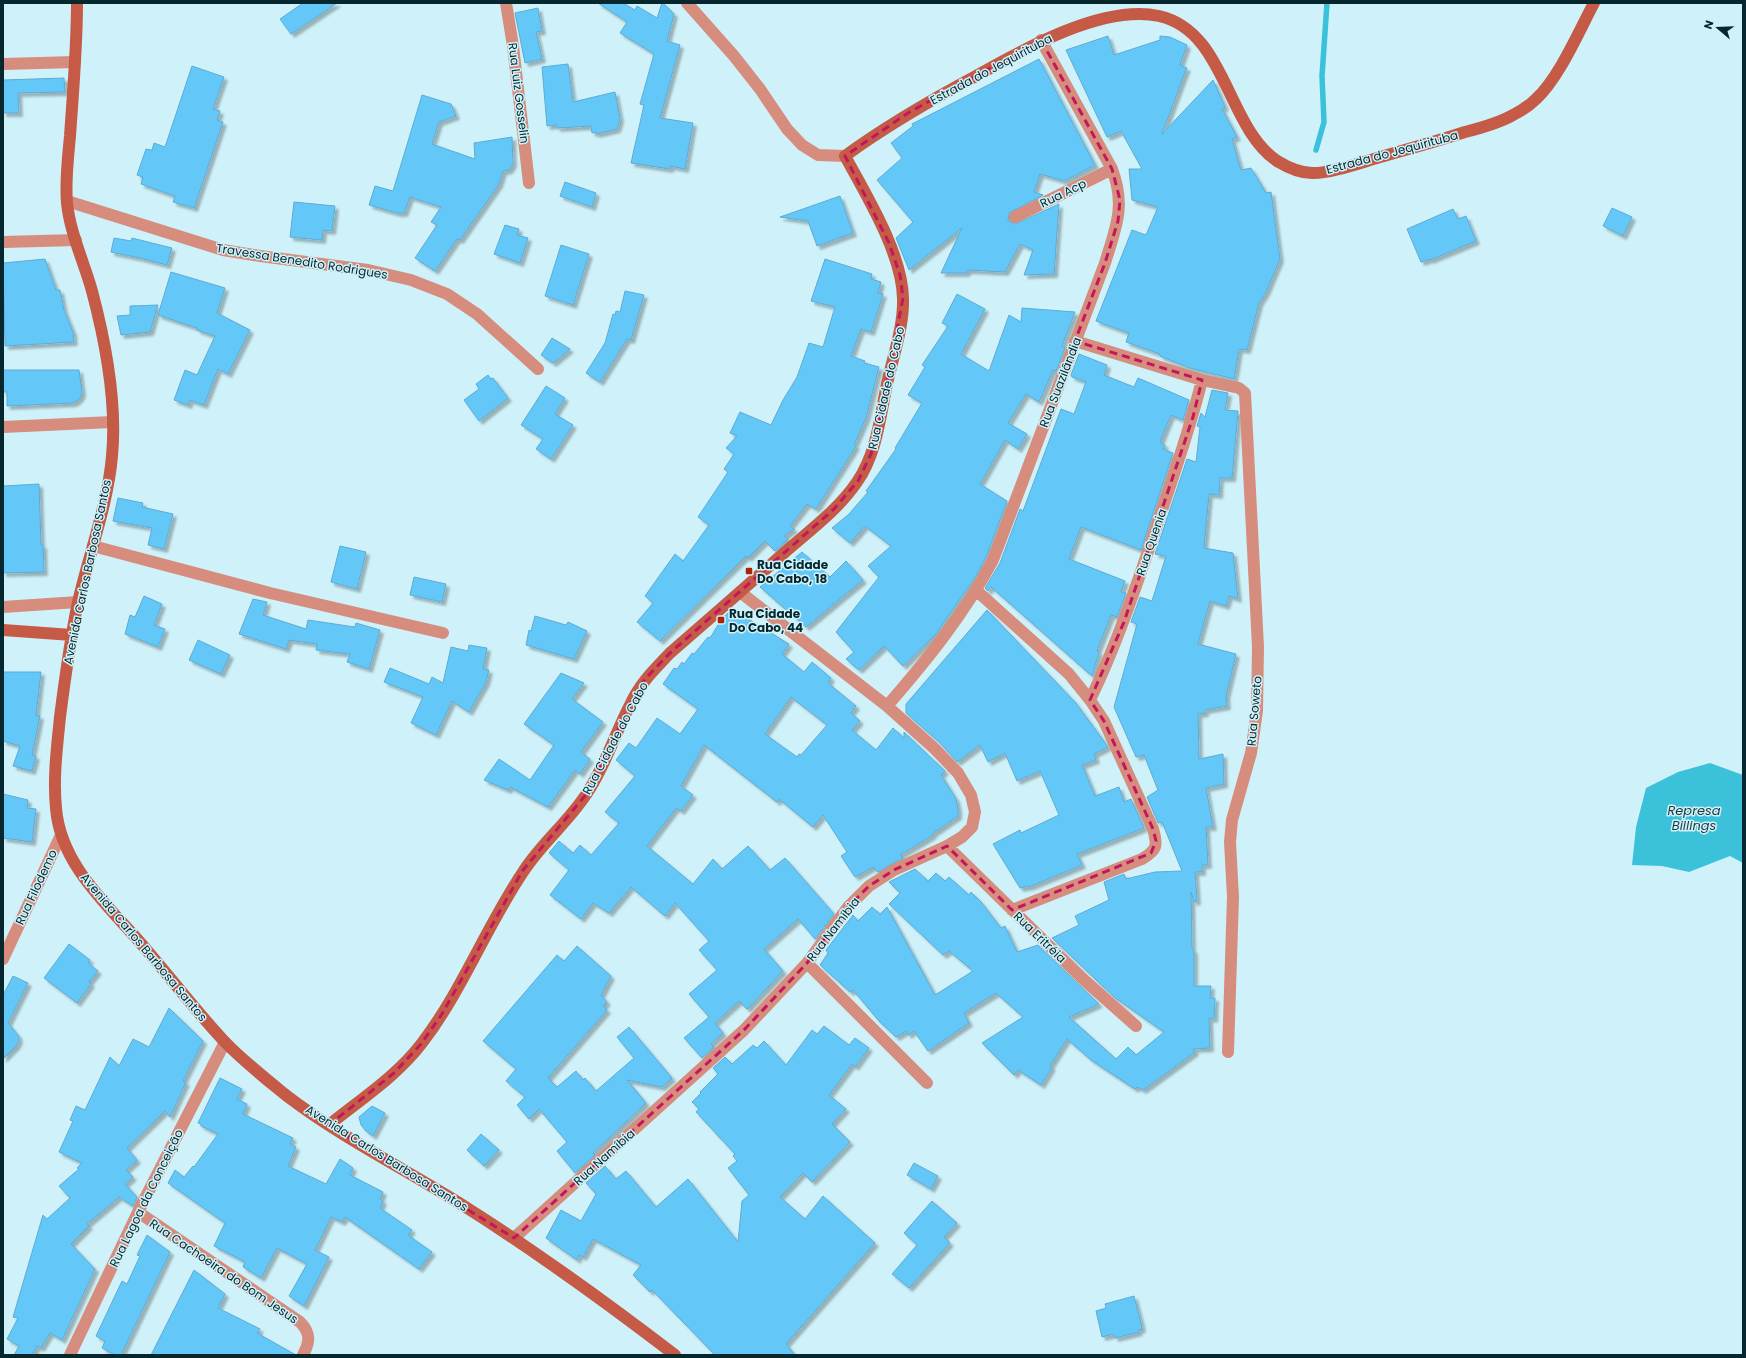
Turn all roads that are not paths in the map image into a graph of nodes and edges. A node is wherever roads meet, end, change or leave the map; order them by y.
1 (77, 3) edge
2 (506, 3) edge
3 (687, 3) edge
4 (1594, 3) edge
5 (1041, 40) junction
6 (75, 62) junction
7 (3, 64) edge
8 (845, 156) junction
9 (1112, 169) junction
10 (530, 183) dead end
11 (67, 200) junction
12 (1015, 217) dead end
13 (76, 240) junction
14 (3, 242) edge
15 (1075, 341) junction
16 (538, 369) dead end
17 (1202, 380) junction
18 (112, 422) junction
19 (3, 427) edge
20 (93, 546) junction
21 (977, 591) junction
22 (740, 592) junction
23 (78, 602) junction
24 (3, 607) edge
25 (3, 630) edge
26 (443, 633) dead end
27 (72, 635) junction
28 (1090, 700) junction
29 (888, 706) junction
30 (60, 837) junction
31 (947, 846) junction
32 (1012, 910) junction
33 (6, 947) edge
34 (3, 959) edge
35 (807, 963) junction
36 (1136, 1026) dead end
37 (225, 1042) junction
38 (1228, 1052) dead end
39 (927, 1083) dead end
40 (329, 1125) junction
41 (138, 1212) junction
42 (514, 1238) junction
43 (70, 1355) edge
44 (303, 1355) edge
45 (675, 1355) edge

1 - 6 street, Avenida Carlos Barbosa Santos
2 - 10 street, Rua Luiz Gosselin
3 - 8 street
4 - 5 street, Estrada do Jequirituba
5 - 8 street, Estrada do Jequirituba
5 - 9 street, Rua Suazilândia
6 - 7 street
6 - 11 street, Avenida Carlos Barbosa Santos
8 - 22 street, Rua Cidade do Cabo
9 - 12 street, Rua Acp
9 - 15 street, Rua Suazilândia
11 - 13 street, Avenida Carlos Barbosa Santos
11 - 16 street, Travessa Benedito Rodrigues
13 - 14 street
13 - 18 street, Avenida Carlos Barbosa Santos
15 - 17 street
15 - 21 street, Rua Suazilândia
17 - 28 street, Rua Quenia
17 - 38 street, Rua Soweto
18 - 19 street
18 - 20 street, Avenida Carlos Barbosa Santos
20 - 23 street, Avenida Carlos Barbosa Santos
20 - 26 street
21 - 28 street
21 - 29 street, Rua Suazilândia
22 - 29 street, Rua Namíbia
22 - 40 street, Rua Cidade do Cabo
23 - 24 street
23 - 27 street, Avenida Carlos Barbosa Santos
25 - 27 street
27 - 30 street, Avenida Carlos Barbosa Santos
28 - 32 street
29 - 31 street, Rua Namíbia
30 - 33 street, Rua Filodemo
30 - 37 street, Avenida Carlos Barbosa Santos
31 - 32 street, Rua Eritréia
31 - 35 street, Rua Namíbia
32 - 36 street, Rua Eritréia
33 - 34 street, Rua Filodemo
35 - 39 street
35 - 42 street, Rua Namíbia
37 - 40 street, Avenida Carlos Barbosa Santos
37 - 41 street, Rua Lagoa da Conceição
40 - 42 street, Avenida Carlos Barbosa Santos
41 - 43 street, Rua Lagoa da Conceição
41 - 44 street, Rua Cachoeira do Bom Jesus
42 - 45 street, Avenida Carlos Barbosa Santos

